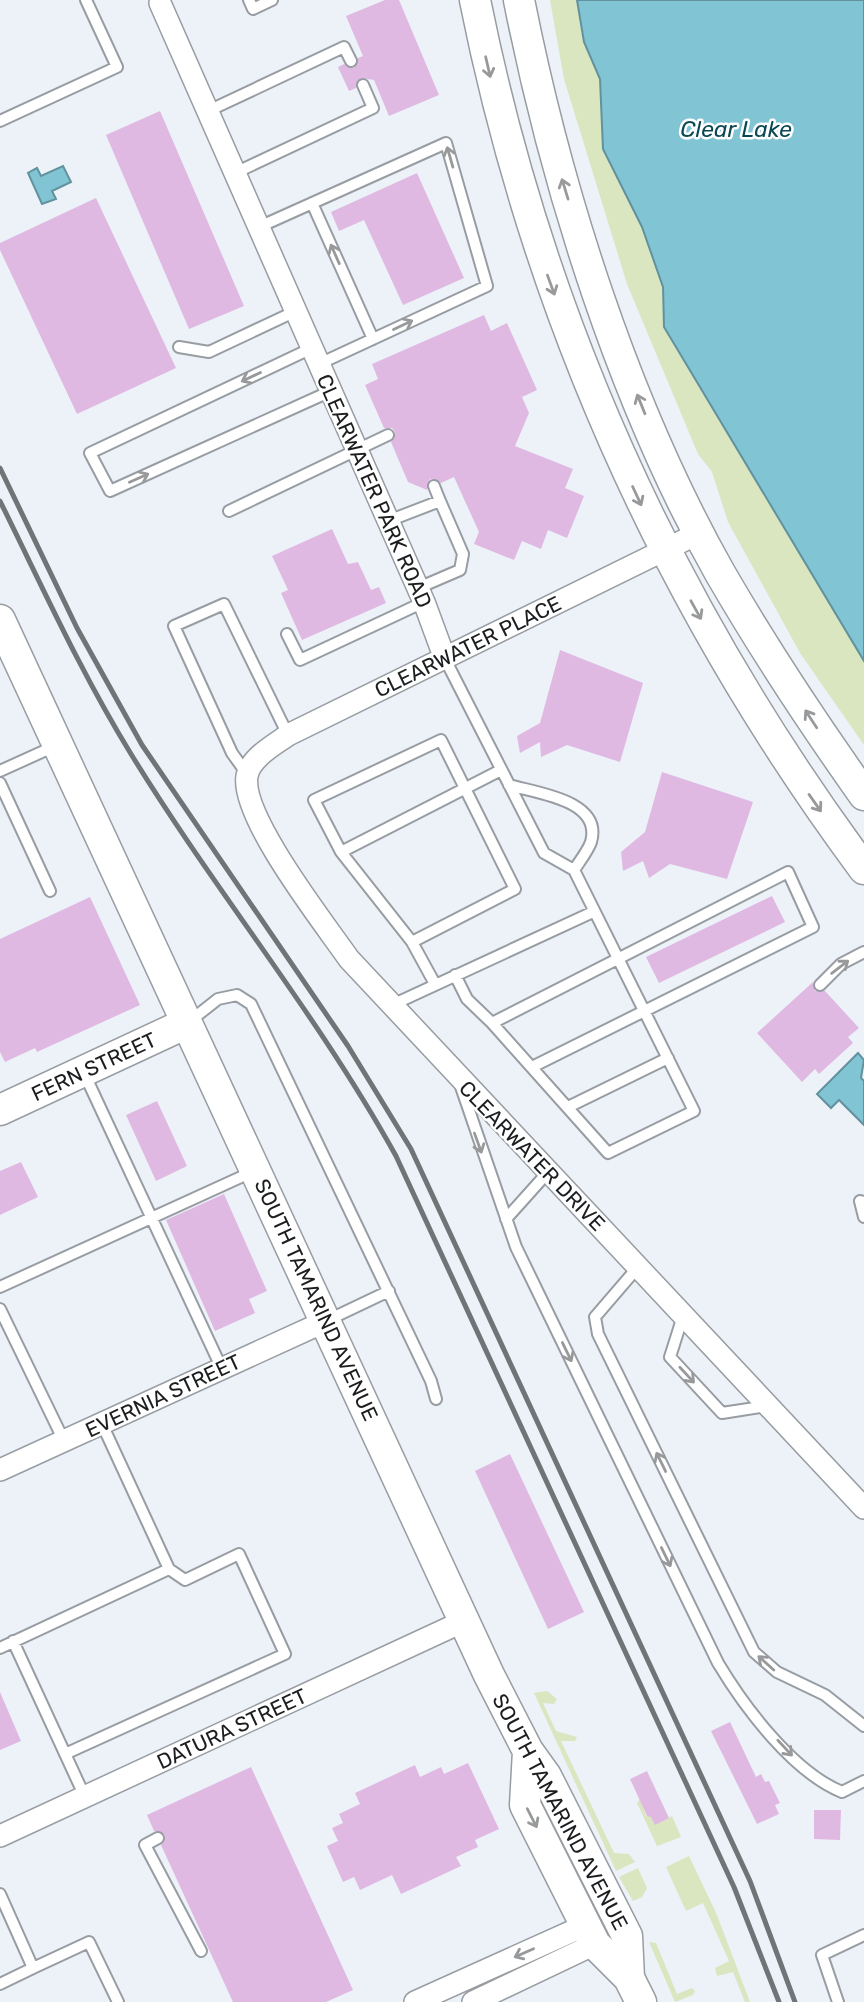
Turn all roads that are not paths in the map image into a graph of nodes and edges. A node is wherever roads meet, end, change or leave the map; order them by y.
1 (86, 0) edge
2 (249, 0) edge
3 (272, 0) edge
4 (475, 0) edge
5 (519, 0) edge
6 (159, 1) edge
7 (352, 61) dead end
8 (363, 85) dead end
9 (208, 111) junction
10 (0, 121) edge
11 (235, 173) junction
12 (313, 202) junction
13 (259, 228) junction
14 (296, 311) junction
15 (373, 339) junction
16 (179, 347) dead end
17 (316, 356) junction
18 (331, 391) junction
19 (387, 435) dead end
20 (357, 450) junction
21 (434, 486) dead end
22 (440, 501) junction
23 (229, 511) dead end
24 (388, 522) junction
25 (699, 533) junction
26 (663, 550) junction
27 (421, 595) junction
28 (0, 620) edge
29 (287, 634) dead end
30 (445, 659) junction
31 (288, 735) junction
32 (58, 744) junction
33 (501, 769) junction
34 (0, 771) edge
35 (247, 774) junction
36 (0, 783) edge
37 (509, 785) junction
38 (465, 788) junction
39 (864, 795) edge
40 (341, 852) junction
41 (864, 869) edge
42 (574, 870) junction
43 (50, 891) dead end
44 (593, 912) junction
45 (412, 942) junction
46 (864, 952) edge
47 (618, 958) junction
48 (455, 975) junction
49 (436, 985) junction
50 (820, 985) dead end
51 (392, 1005) junction
52 (645, 1012) junction
53 (187, 1023) junction
54 (492, 1023) junction
55 (668, 1058) junction
56 (532, 1067) junction
57 (84, 1072) junction
58 (458, 1078) junction
59 (1, 1107) edge
60 (568, 1107) junction
61 (256, 1170) junction
62 (549, 1171) junction
63 (864, 1202) edge
64 (864, 1217) edge
65 (153, 1219) junction
66 (506, 1219) junction
67 (638, 1268) junction
68 (0, 1287) edge
69 (389, 1291) junction
70 (0, 1309) edge
71 (683, 1316) junction
72 (326, 1321) junction
73 (222, 1369) junction
74 (436, 1399) dead end
75 (768, 1406) junction
76 (102, 1423) junction
77 (64, 1441) junction
78 (0, 1470) edge
79 (864, 1508) edge
80 (169, 1569) junction
81 (464, 1621) junction
82 (13, 1641) junction
83 (0, 1647) edge
84 (864, 1726) edge
85 (528, 1751) junction
86 (65, 1754) junction
87 (864, 1782) edge
88 (85, 1797) junction
89 (0, 1836) edge
90 (158, 1838) dead end
91 (557, 1867) junction
92 (0, 1894) edge
93 (4, 1912) edge
94 (617, 1918) junction
95 (591, 1934) junction
96 (864, 1935) edge
97 (201, 1951) dead end
98 (33, 1968) junction
99 (0, 1984) edge
100 (635, 1990) edge
101 (118, 2002) edge
102 (415, 2002) edge
103 (473, 2002) edge
104 (838, 2002) edge

1 - 10 lane
2 - 3 lane
4 -> 26 street
25 -> 5 street
6 - 9 street, CLEARWATER PARK ROAD
7 - 9 lane
8 - 11 lane
9 - 11 street, CLEARWATER PARK ROAD
11 - 13 street, CLEARWATER PARK ROAD
12 - 13 lane
15 -> 12 lane
15 -> 12 lane
13 - 14 street, CLEARWATER PARK ROAD
14 - 16 lane
14 - 17 street, CLEARWATER PARK ROAD
15 - 17 lane
17 - 18 street, CLEARWATER PARK ROAD
17 -> 18 lane
18 - 20 street, CLEARWATER PARK ROAD
19 - 20 lane
20 - 23 lane
20 - 24 street, CLEARWATER PARK ROAD
21 - 22 lane
22 - 24 lane
22 - 27 lane
24 - 27 street, CLEARWATER PARK ROAD
25 - 26 street, CLEARWATER PLACE
39 -> 25 street
26 - 30 street, CLEARWATER PLACE
26 -> 41 street
27 - 29 lane
27 - 30 street, CLEARWATER PARK ROAD
28 - 32 street, SOUTH TAMARIND AVENUE
30 - 31 street, CLEARWATER PLACE
30 - 33 lane, CLEARWATER PARK ROAD
31 - 35 street, CLEARWATER PLACE
31 - 35 lane
32 - 34 lane
32 - 53 street, SOUTH TAMARIND AVENUE
33 - 37 lane, CLEARWATER PARK ROAD
33 - 38 lane
35 - 51 street, CLEARWATER DRIVE
36 - 43 lane
37 - 42 lane, CLEARWATER PARK ROAD
37 - 42 lane
38 - 40 lane
38 - 40 lane
38 - 45 lane
40 - 45 lane
42 - 44 lane
44 - 47 lane
44 - 48 lane
45 - 49 lane
50 -> 46 lane
47 - 52 lane
47 - 52 lane
47 - 54 lane
48 - 49 lane
48 - 54 lane
49 - 51 lane
51 - 58 street, CLEARWATER DRIVE
52 - 55 lane
52 - 56 lane
53 - 57 street, FERN STREET
53 - 61 street, SOUTH TAMARIND AVENUE
53 - 69 lane
54 - 56 lane
55 - 60 lane
55 - 60 lane
56 - 60 lane
57 - 59 street, FERN STREET
57 - 65 lane
58 - 62 street, CLEARWATER DRIVE
58 -> 66 lane
61 - 65 lane
61 - 72 street, SOUTH TAMARIND AVENUE
62 - 66 lane
62 - 67 street, CLEARWATER DRIVE
63 - 64 lane
65 - 68 lane
65 - 73 lane
66 -> 87 lane
67 - 71 street, CLEARWATER DRIVE
84 -> 67 lane
69 - 72 lane
69 - 74 lane
70 - 77 lane
71 - 75 street, CLEARWATER DRIVE
71 -> 75 lane
72 - 73 street, EVERNIA STREET
72 - 81 street, SOUTH TAMARIND AVENUE
73 - 76 street, EVERNIA STREET
75 - 79 street, CLEARWATER DRIVE
76 - 77 street, EVERNIA STREET
76 - 80 lane
77 - 78 street, EVERNIA STREET
80 - 82 lane
80 - 86 lane
81 - 85 street, SOUTH TAMARIND AVENUE
81 - 88 street, DATURA STREET
82 - 83 lane
82 - 86 lane
85 -> 91 street
85 - 94 street, SOUTH TAMARIND AVENUE
86 - 88 lane
88 - 89 street, DATURA STREET
90 - 97 lane
91 - 94 street
91 - 95 street
92 - 93 lane
93 - 98 lane
94 - 100 street, SOUTH TAMARIND AVENUE
95 - 100 street
95 -> 102 street
95 - 103 street
96 - 104 lane
98 - 99 lane
98 - 101 lane

